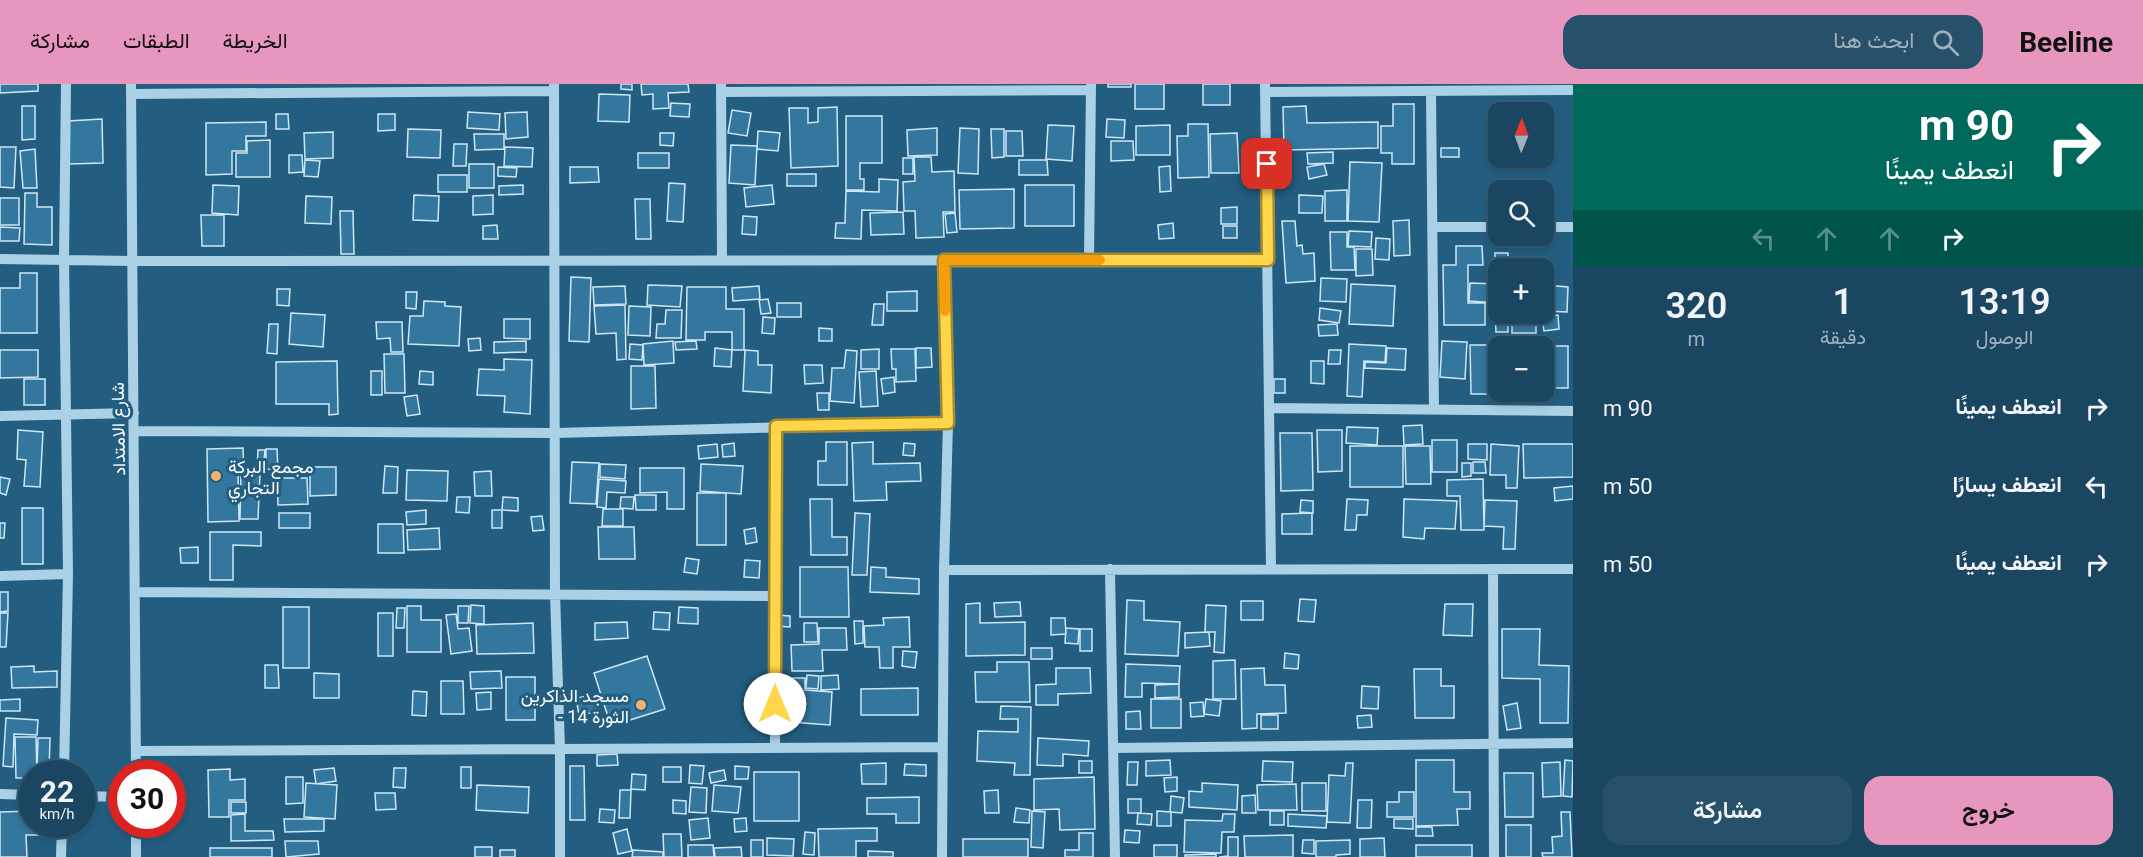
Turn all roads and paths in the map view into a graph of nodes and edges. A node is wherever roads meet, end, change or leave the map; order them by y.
1 (66, 84) edge
2 (1091, 87) edge
3 (1558, 87) edge
4 (554, 88) edge
5 (721, 88) edge
6 (1265, 88) edge
7 (131, 89) edge
8 (1573, 90) edge
9 (1431, 91) junction
10 (1432, 227) junction
11 (1488, 227) edge
12 (1554, 227) edge
13 (1573, 227) edge
14 (0, 259) edge
15 (64, 259) junction
16 (722, 260) junction
17 (944, 260) junction
18 (1089, 260) junction
19 (1268, 260) junction
20 (132, 261) junction
21 (553, 261) junction
22 (1269, 408) junction
23 (1434, 410) junction
24 (1573, 411) edge
25 (134, 413) junction
26 (65, 414) junction
27 (0, 416) edge
28 (948, 423) junction
29 (776, 426) junction
30 (134, 431) junction
31 (555, 433) junction
32 (1110, 569) junction
33 (1271, 569) junction
34 (1493, 569) junction
35 (944, 570) junction
36 (1573, 570) edge
37 (68, 574) junction
38 (0, 576) edge
39 (135, 592) junction
40 (555, 593) junction
41 (775, 596) junction
42 (1573, 743) edge
43 (1494, 744) junction
44 (775, 747) junction
45 (942, 747) junction
46 (1113, 748) junction
47 (560, 750) junction
48 (136, 751) junction
49 (64, 760) edge
50 (136, 760) edge
51 (0, 794) edge
52 (18, 795) edge
53 (62, 838) edge
54 (136, 838) edge
55 (61, 857) edge
56 (136, 857) edge
57 (560, 857) edge
58 (942, 857) edge
59 (1115, 857) edge
60 (1494, 857) edge

1 - 15 street
2 - 5 street
2 - 18 street
3 - 8 street
3 - 9 street
4 - 7 street
4 - 21 street
5 - 16 street
6 - 9 street
6 - 19 street
7 - 20 street, شارع الامتداد
9 - 10 street
10 - 11 street
10 - 23 street
12 - 13 street
14 - 15 street
15 - 20 street
15 - 26 street
16 - 17 street
16 - 21 street
17 - 18 street
17 - 28 street
18 - 19 street
19 - 22 street
20 - 21 street
20 - 25 street, شارع الامتداد
21 - 31 street
22 - 23 street
22 - 33 street
23 - 24 street
25 - 26 street
25 - 30 street, شارع الامتداد
26 - 27 street
26 - 37 street
28 - 29 street
28 - 35 street
29 - 31 street
29 - 41 street
30 - 31 street
30 - 39 street, شارع الامتداد
31 - 40 street
32 - 33 street
32 - 35 street
32 - 46 street
33 - 34 street
34 - 36 street
34 - 43 street
35 - 45 street
37 - 38 street
37 - 49 street
39 - 40 street
39 - 48 street, شارع الامتداد
40 - 41 street
40 - 47 street
41 - 44 street
42 - 43 street
43 - 46 street
43 - 60 street
44 - 45 street
44 - 47 street
45 - 58 street
46 - 59 street
47 - 48 street
47 - 57 street
48 - 50 street, شارع الامتداد
51 - 52 street
53 - 55 street
54 - 56 street

